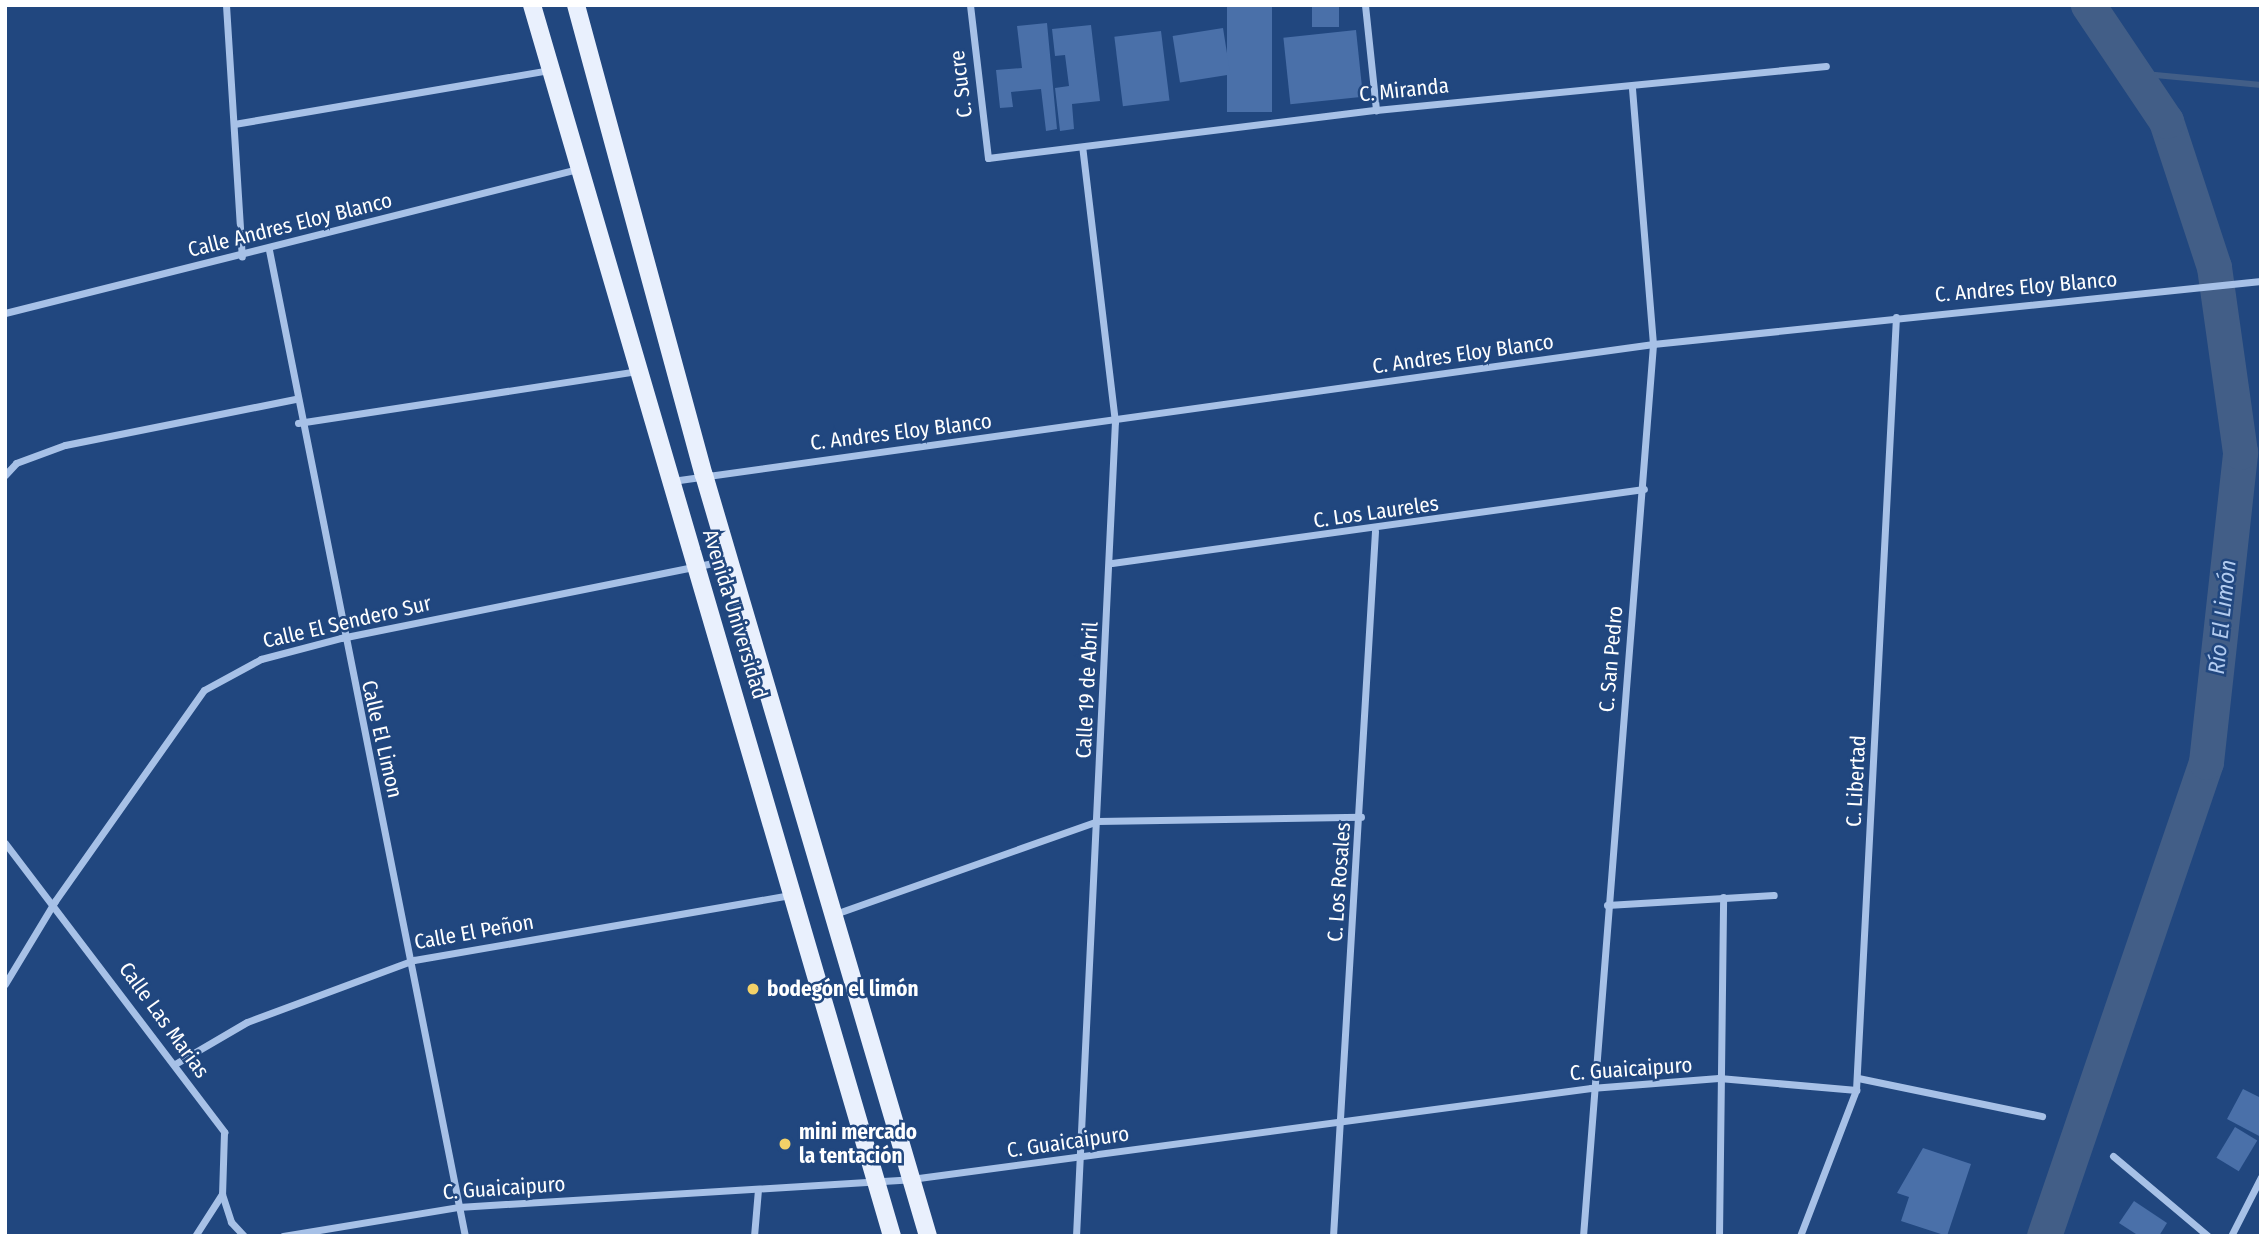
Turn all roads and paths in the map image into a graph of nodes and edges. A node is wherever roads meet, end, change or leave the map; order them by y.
1 (226, 5) edge
2 (532, 5) edge
3 (576, 5) edge
4 (970, 5) edge
5 (1365, 5) edge
6 (1826, 66) dead end
7 (555, 70) junction
8 (1632, 86) junction
9 (1376, 110) junction
10 (234, 124) junction
11 (1082, 147) junction
12 (988, 158) joint
13 (583, 168) junction
14 (269, 250) junction
15 (242, 256) junction
16 (2261, 281) edge
17 (5, 313) edge
18 (1896, 317) junction
19 (1653, 344) junction
20 (641, 370) junction
21 (296, 399) junction
22 (1115, 422) junction
23 (298, 423) junction
24 (5, 475) edge
25 (704, 475) junction
26 (672, 481) junction
27 (1644, 489) junction
28 (1375, 531) junction
29 (729, 560) junction
30 (1112, 563) junction
31 (697, 570) junction
32 (341, 638) junction
33 (1361, 817) junction
34 (1097, 821) junction
35 (5, 843) edge
36 (797, 894) junction
37 (1774, 895) dead end
38 (1723, 897) junction
39 (55, 901) junction
40 (1607, 905) junction
41 (833, 915) junction
42 (414, 960) junction
43 (5, 984) edge
44 (175, 1064) junction
45 (1719, 1078) junction
46 (1858, 1078) junction
47 (1591, 1088) junction
48 (1856, 1090) junction
49 (2042, 1116) dead end
50 (1341, 1121) junction
51 (2113, 1156) dead end
52 (1082, 1159) junction
53 (2261, 1177) edge
54 (911, 1180) junction
55 (876, 1182) junction
56 (758, 1189) junction
57 (222, 1194) junction
58 (458, 1207) junction
59 (195, 1236) edge
60 (244, 1236) edge
61 (283, 1236) edge
62 (465, 1236) edge
63 (754, 1236) edge
64 (892, 1236) edge
65 (928, 1236) edge
66 (1076, 1236) edge
67 (1333, 1236) edge
68 (1583, 1236) edge
69 (1719, 1236) edge
70 (1800, 1236) edge
71 (2208, 1236) edge
72 (2231, 1236) edge

1 - 10 street
2 - 7 main road, Avenida Universidad
3 - 25 main road, Avenida Universidad
4 - 12 street, C. Sucre
5 - 9 street
6 - 8 street, C. Miranda
7 - 10 street
7 - 13 main road, Avenida Universidad
8 - 9 street, C. Miranda
8 - 19 street, C. San Pedro
9 - 11 street, C. Miranda
10 - 15 street
11 - 12 street, C. Miranda
11 - 22 street, Calle 19 de Abril
13 - 14 street, Calle Andres Eloy Blanco
13 - 20 main road, Avenida Universidad
14 - 15 street, Calle Andres Eloy Blanco
14 - 21 street, Calle El Limon
15 - 17 street, Calle Andres Eloy Blanco
16 - 18 street, C. Andres Eloy Blanco
18 - 19 street, C. Andres Eloy Blanco
18 - 46 street, C. Libertad
19 - 22 street, C. Andres Eloy Blanco
19 - 27 street, C. San Pedro
20 - 23 street
20 - 26 main road, Avenida Universidad
21 - 23 street, Calle El Limon
21 - 24 street
22 - 25 street, C. Andres Eloy Blanco
22 - 30 street, Calle 19 de Abril
23 - 32 street, Calle El Limon
25 - 26 street, C. Andres Eloy Blanco
25 - 29 main road, Avenida Universidad
26 - 31 main road, Avenida Universidad
27 - 28 street, C. Los Laureles
27 - 40 street, C. San Pedro
28 - 30 street, C. Los Laureles
28 - 33 street, C. Los Rosales
29 - 31 street, Calle El Sendero Sur
29 - 41 main road, Avenida Universidad
30 - 34 street, Calle 19 de Abril
31 - 32 street, Calle El Sendero Sur
31 - 36 main road, Avenida Universidad
32 - 39 street, Calle El Sendero Sur
32 - 42 street, Calle El Limon
33 - 34 street
33 - 50 street, C. Los Rosales
34 - 41 street
34 - 52 street, Calle 19 de Abril
35 - 39 street, Calle Las Marias
36 - 42 street, Calle El Peñon
36 - 55 main road, Avenida Universidad
37 - 38 street
38 - 40 street
38 - 45 street
39 - 43 street, Calle El Sendero Sur
39 - 44 street, Calle Las Marias
40 - 47 street, C. San Pedro
41 - 54 main road, Avenida Universidad
42 - 44 street, Calle El Peñon
42 - 58 street, Calle El Limon
44 - 57 street, Calle Las Marias
45 - 47 street, C. Guaicaipuro
45 - 48 street, C. Guaicaipuro
45 - 69 street
46 - 48 street, C. Libertad
46 - 49 street
47 - 50 street, C. Guaicaipuro
47 - 68 street, C. San Pedro
48 - 70 street, C. Libertad
50 - 52 street, C. Guaicaipuro
50 - 67 street, C. Los Rosales
51 - 71 street
52 - 54 street, C. Guaicaipuro
52 - 66 street, Calle 19 de Abril
53 - 72 street
54 - 55 street, C. Guaicaipuro
54 - 65 main road, Avenida Universidad
55 - 56 street, C. Guaicaipuro
55 - 64 main road, Avenida Universidad
56 - 58 street, C. Guaicaipuro
56 - 63 street
57 - 59 street
57 - 60 street
58 - 61 street, C. Guaicaipuro
58 - 62 street, Calle El Limon

